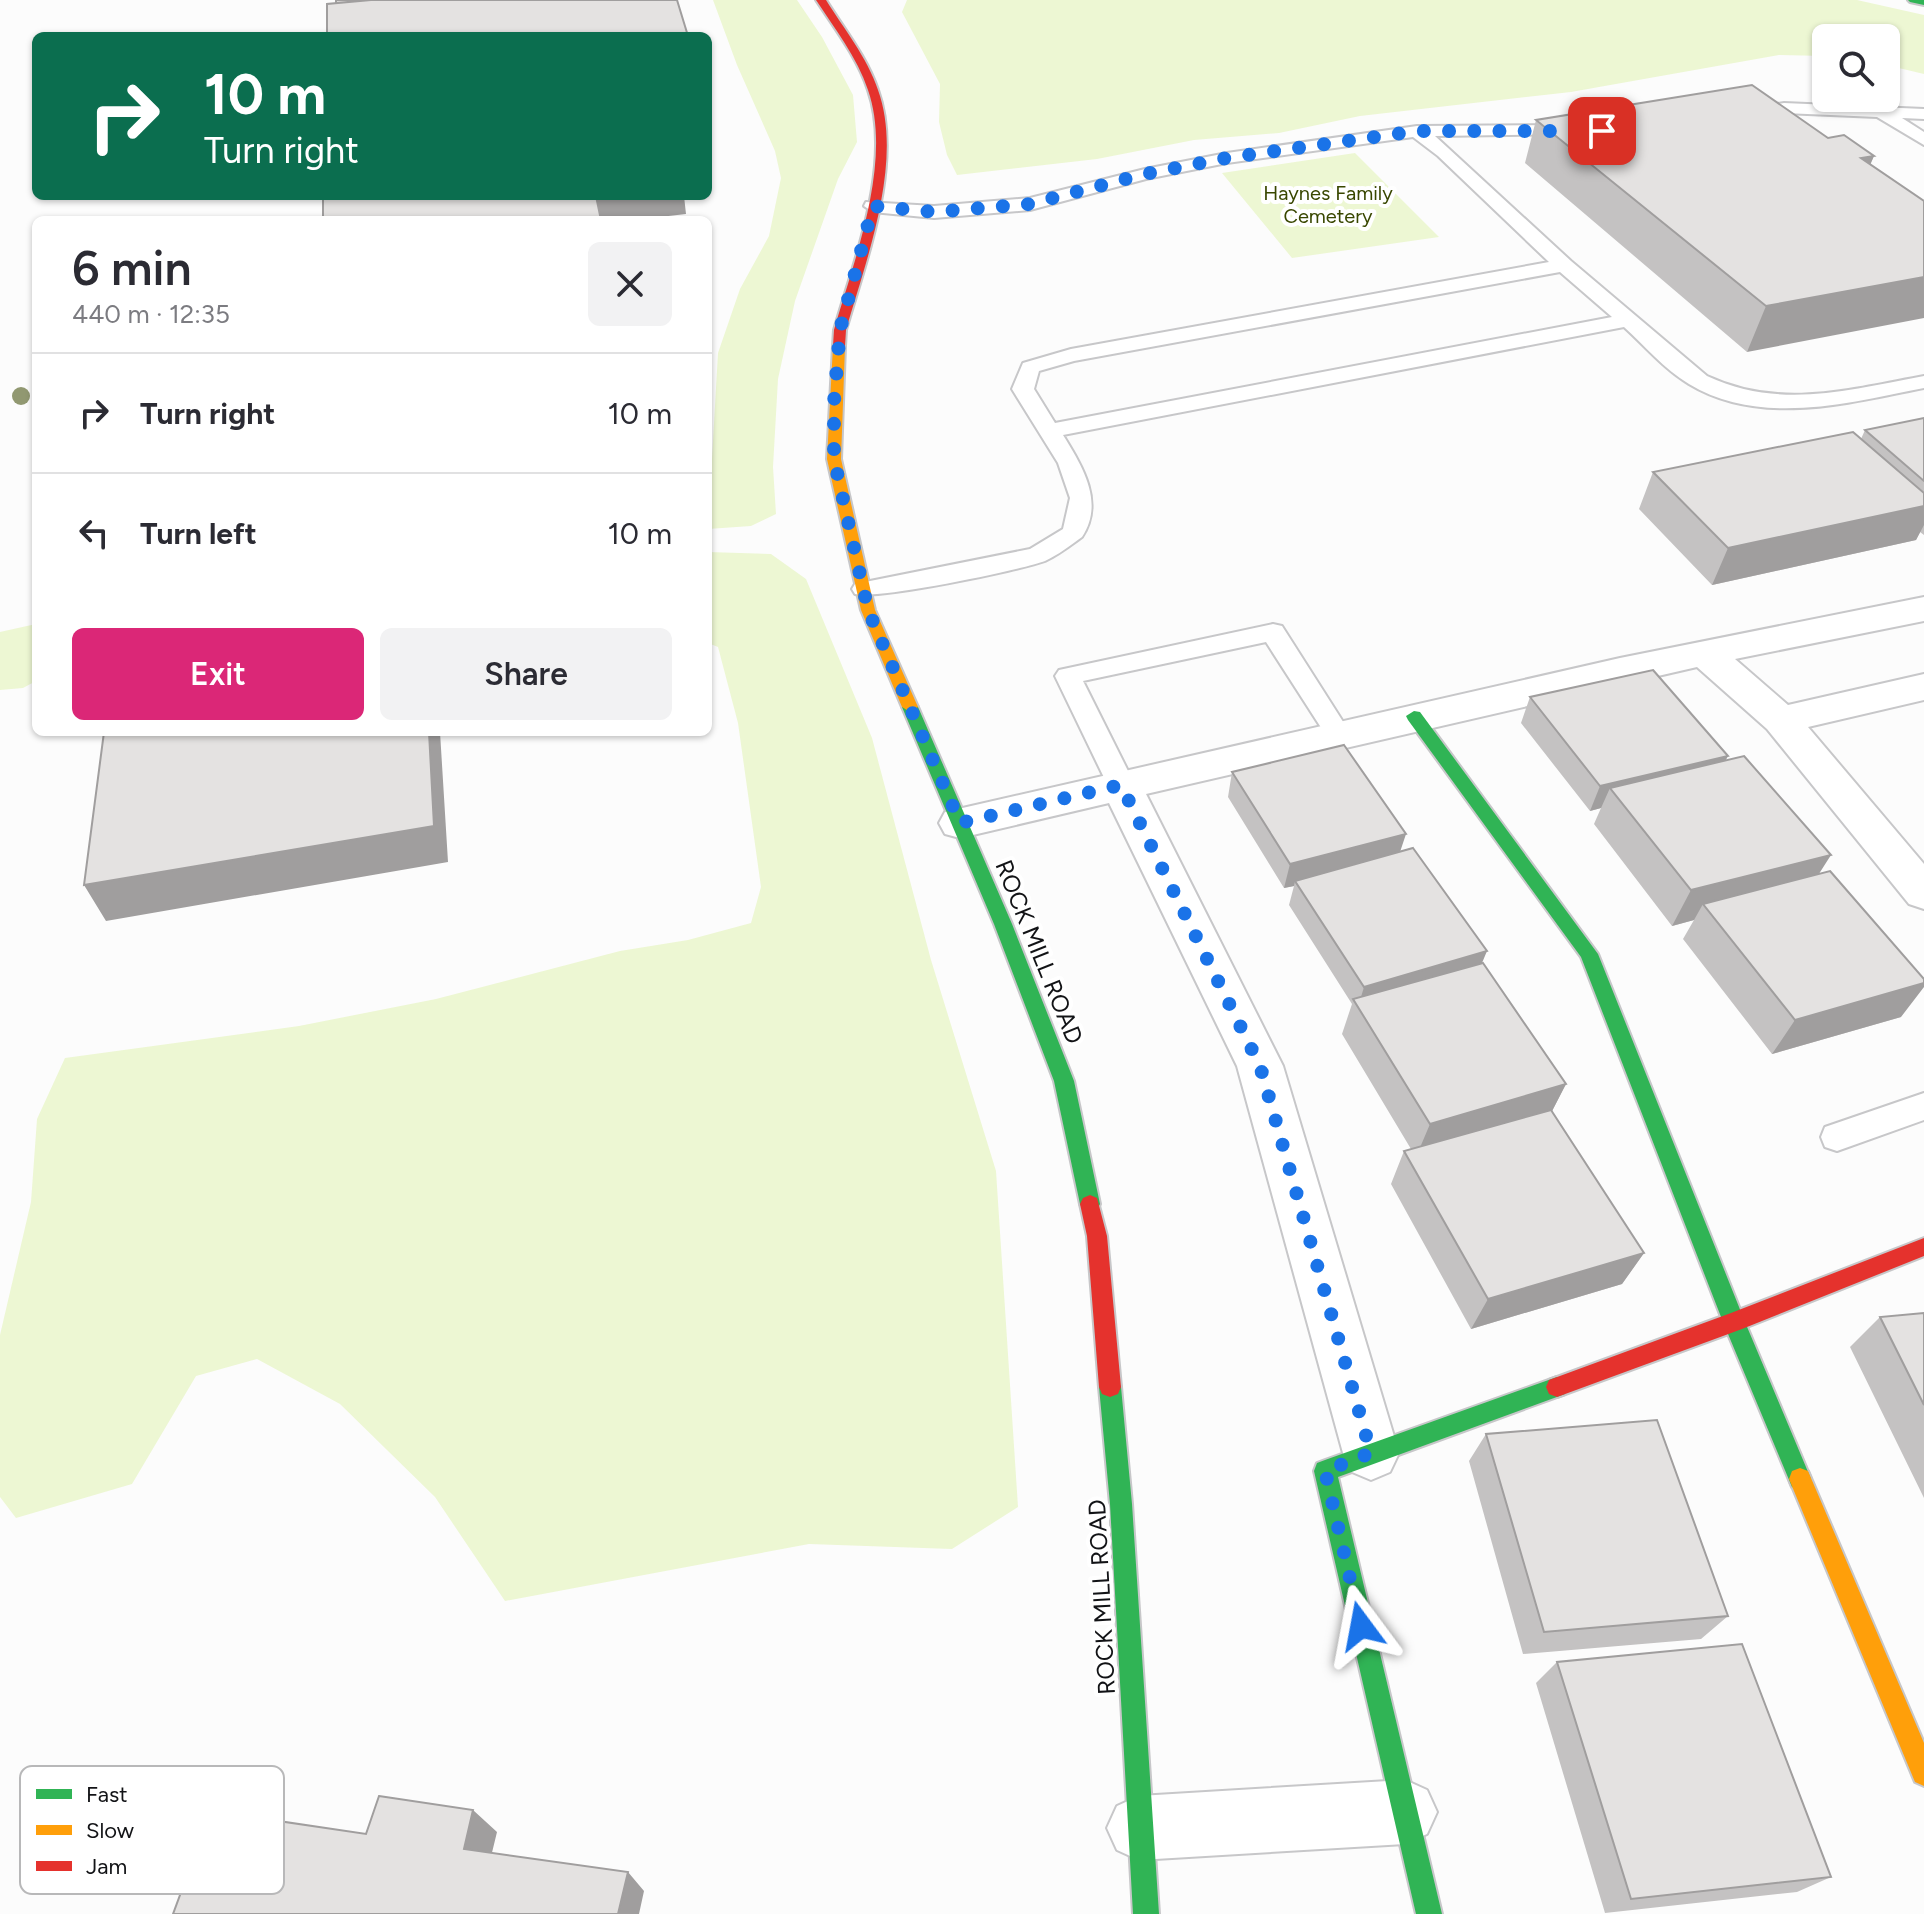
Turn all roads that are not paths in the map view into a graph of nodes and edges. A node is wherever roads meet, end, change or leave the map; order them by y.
1 (821, 0) edge
2 (1913, 0) edge
3 (1924, 2) edge
4 (1881, 113) junction
5 (1924, 114) edge
6 (1726, 117) edge
7 (1417, 131) junction
8 (1598, 131) edge
9 (1924, 140) edge
10 (873, 206) junction
11 (1564, 265) junction
12 (1628, 320) junction
13 (1924, 382) edge
14 (1049, 431) junction
15 (864, 589) junction
16 (1924, 609) edge
17 (1706, 654) junction
18 (1924, 687) edge
19 (1414, 716) junction
20 (1781, 720) junction
21 (1338, 734) junction
22 (1121, 785) junction
23 (960, 823) junction
24 (1924, 893) edge
25 (1924, 1106) edge
26 (1837, 1137) dead end
27 (1924, 1247) edge
28 (1734, 1322) junction
29 (1371, 1453) junction
30 (1924, 1773) edge
31 (1405, 1812) junction
32 (1139, 1828) junction
33 (1146, 1914) edge
34 (1429, 1914) edge

1 - 10 main road, ROCK MILL ROAD
2 - 3 main road
4 - 5 lane
4 - 6 lane
4 - 9 lane
7 - 8 lane
7 - 10 lane
7 - 11 lane
10 - 15 main road, ROCK MILL ROAD
11 - 12 lane
11 - 14 lane
12 - 13 lane
12 - 14 lane
14 - 15 lane
15 - 23 main road, ROCK MILL ROAD
16 - 17 street
17 - 19 street
17 - 20 street
18 - 20 street
19 - 21 street
19 - 28 main road
20 - 24 street
21 - 22 street
21 - 22 lane
22 - 23 street
22 - 29 street
23 - 32 main road, ROCK MILL ROAD
25 - 26 lane
27 - 28 main road
28 - 29 main road
28 - 30 main road
29 - 31 main road
31 - 32 street
31 - 34 main road
32 - 33 main road, ROCK MILL ROAD

